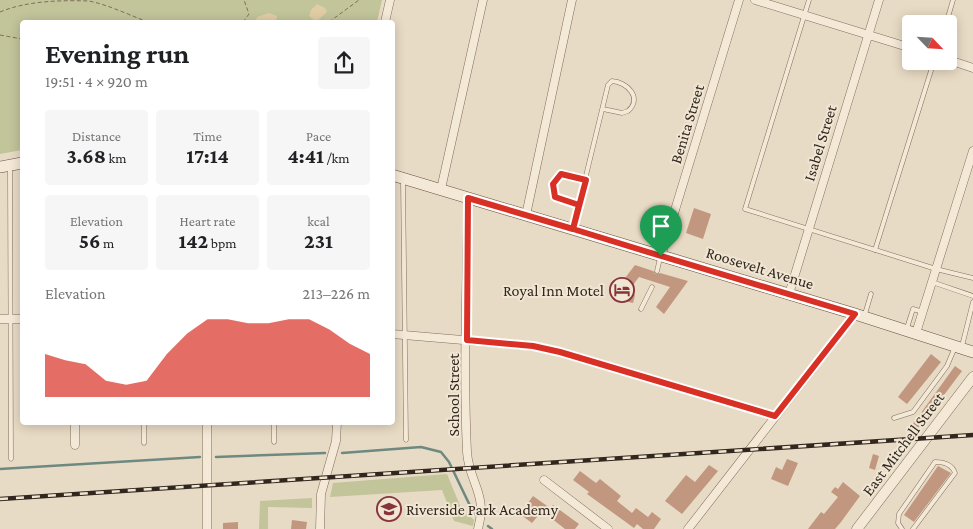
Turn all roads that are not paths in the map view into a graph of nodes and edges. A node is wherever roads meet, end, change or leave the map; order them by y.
1 (390, 0) edge
2 (483, 0) edge
3 (572, 0) edge
4 (739, 0) edge
5 (755, 0) edge
6 (809, 0) edge
7 (879, 0) edge
8 (953, 0) edge
9 (804, 15) junction
10 (949, 15) edge
11 (385, 20) edge
12 (868, 35) junction
13 (902, 45) edge
14 (958, 63) edge
15 (973, 68) edge
16 (931, 70) edge
17 (603, 109) junction
18 (973, 152) edge
19 (20, 163) edge
20 (5, 166) edge
21 (398, 176) edge
22 (586, 180) junction
23 (441, 189) junction
24 (468, 198) junction
25 (579, 205) junction
26 (526, 214) junction
27 (573, 229) junction
28 (808, 229) junction
29 (875, 250) junction
30 (661, 256) junction
31 (936, 269) junction
32 (657, 271) dead end
33 (973, 278) edge
34 (932, 282) junction
35 (652, 287) dead end
36 (788, 294) junction
37 (871, 294) dead end
38 (973, 296) edge
39 (973, 302) edge
40 (641, 309) dead end
41 (859, 315) junction
42 (0, 320) edge
43 (11, 320) junction
44 (20, 320) edge
45 (911, 331) junction
46 (395, 334) edge
47 (404, 335) junction
48 (467, 340) junction
49 (959, 346) junction
50 (973, 352) edge
51 (973, 376) edge
52 (775, 416) junction
53 (894, 418) dead end
54 (75, 425) edge
55 (144, 425) edge
56 (207, 425) edge
57 (274, 425) edge
58 (337, 425) edge
59 (406, 440) dead end
60 (274, 442) dead end
61 (144, 443) dead end
62 (75, 445) dead end
63 (12, 459) dead end
64 (544, 480) dead end
65 (207, 529) edge
66 (320, 529) edge
67 (478, 529) edge
68 (608, 529) edge
69 (688, 529) edge
70 (857, 529) edge
71 (902, 529) edge
72 (913, 529) edge

1 - 11 street
2 - 23 street
3 - 26 street
4 - 30 street, Benita Street
5 - 9 street
6 - 9 lane
7 - 12 street, Isabel Street
8 - 10 lane
9 - 12 street
9 - 28 lane
12 - 13 street
12 - 28 street, Isabel Street
14 - 15 street
16 - 29 lane
17 - 17 lane
17 - 22 lane
18 - 31 street
19 - 20 main road
20 - 43 lane
21 - 23 main road, Roosevelt Avenue
21 - 47 lane
22 - 25 lane
22 - 25 lane
23 - 24 main road, Roosevelt Avenue
24 - 26 main road, Roosevelt Avenue
24 - 48 street, School Street
25 - 27 lane
26 - 27 main road, Roosevelt Avenue
27 - 30 main road, Roosevelt Avenue
28 - 29 lane
28 - 36 street, Isabel Street
29 - 31 lane
30 - 32 lane
30 - 36 main road, Roosevelt Avenue
31 - 33 lane
31 - 34 street
34 - 38 lane
34 - 45 street
35 - 40 lane
36 - 41 main road, Roosevelt Avenue
37 - 41 lane
39 - 49 lane
41 - 45 main road, Roosevelt Avenue
41 - 52 street
42 - 43 street
43 - 44 street
43 - 63 lane
45 - 49 main road, Roosevelt Avenue
46 - 47 street
47 - 48 street
47 - 59 lane
48 - 52 street
48 - 67 street, School Street
49 - 50 main road, Roosevelt Avenue
49 - 53 lane
51 - 70 street, East Mitchell Street
52 - 69 street
54 - 62 street
55 - 61 lane
56 - 65 street
57 - 60 lane
58 - 66 street
64 - 68 street
71 - 72 lane

